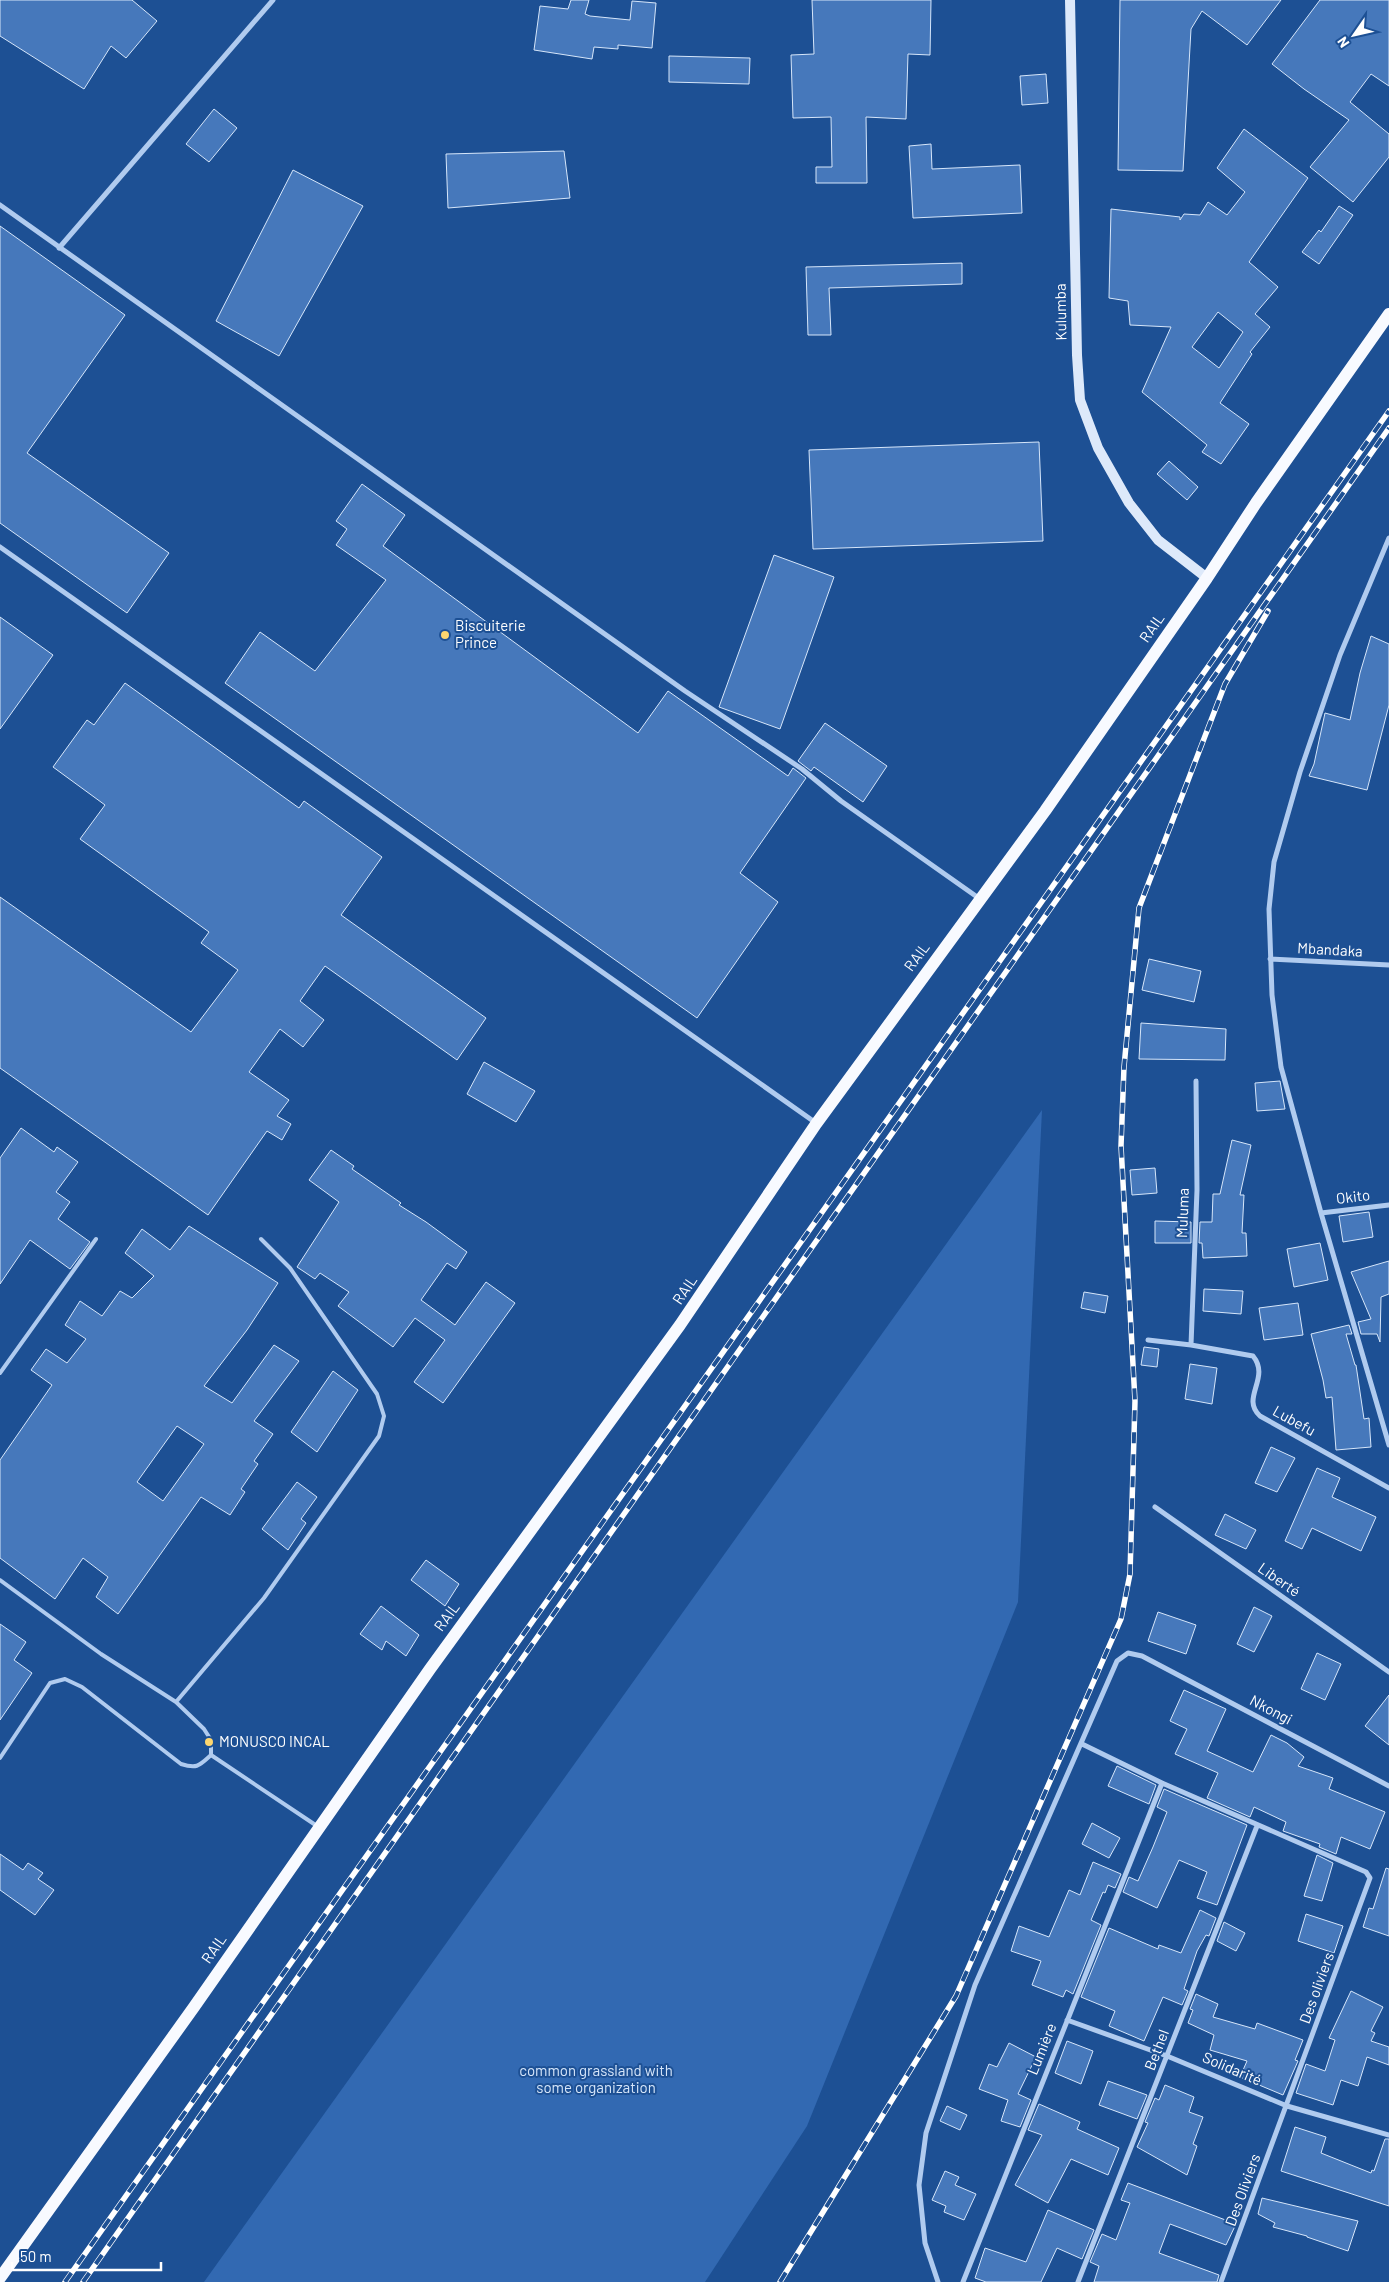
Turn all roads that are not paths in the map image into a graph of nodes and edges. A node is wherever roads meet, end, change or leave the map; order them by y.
1 (272, 0) edge
2 (1070, 0) edge
3 (0, 205) edge
4 (59, 248) junction
5 (1389, 314) edge
6 (1389, 538) edge
7 (0, 547) edge
8 (1207, 578) junction
9 (980, 899) junction
10 (1270, 960) junction
11 (1389, 965) edge
12 (1196, 1081) dead end
13 (816, 1124) junction
14 (1389, 1205) edge
15 (1321, 1213) junction
16 (96, 1239) dead end
17 (261, 1239) dead end
18 (1148, 1340) dead end
19 (1190, 1345) junction
20 (0, 1374) edge
21 (1389, 1445) edge
22 (1389, 1488) edge
23 (1155, 1507) dead end
24 (0, 1580) edge
25 (1389, 1672) edge
26 (176, 1702) junction
27 (1082, 1744) junction
28 (211, 1755) junction
29 (0, 1758) edge
30 (1162, 1783) junction
31 (1389, 1786) edge
32 (1257, 1826) junction
33 (319, 1828) junction
34 (1067, 2020) junction
35 (1167, 2056) junction
36 (1287, 2106) junction
37 (1389, 2135) edge
38 (0, 2278) edge
39 (938, 2282) edge
40 (963, 2282) edge
41 (1078, 2282) edge
42 (1222, 2282) edge

1 - 4 street
2 - 8 street, Kulumba
3 - 4 street
4 - 9 street
5 - 8 main road, RAIL
6 - 10 street
7 - 13 street
8 - 9 main road, RAIL
9 - 13 main road, RAIL
10 - 11 street, Mbandaka
10 - 15 street
12 - 19 street, Muluma
13 - 33 main road, RAIL
14 - 15 street, Okito
15 - 21 street
16 - 20 lane
17 - 26 lane
18 - 19 street, Lubefu
19 - 22 street, Lubefu
23 - 25 street, Liberté
24 - 26 lane
26 - 28 lane
27 - 30 street
27 - 31 street, Nkongi
27 - 39 street
28 - 29 lane
28 - 33 lane
30 - 32 street
30 - 34 street, Lumière
32 - 35 street, Bethel
32 - 36 street, Des oliviers
33 - 38 main road, RAIL
34 - 35 street, Solidarité
34 - 40 street, Lumière
35 - 36 street, Solidarité
35 - 41 street, Bethel
36 - 37 street, Solidarité
36 - 42 street, Des Oliviers

